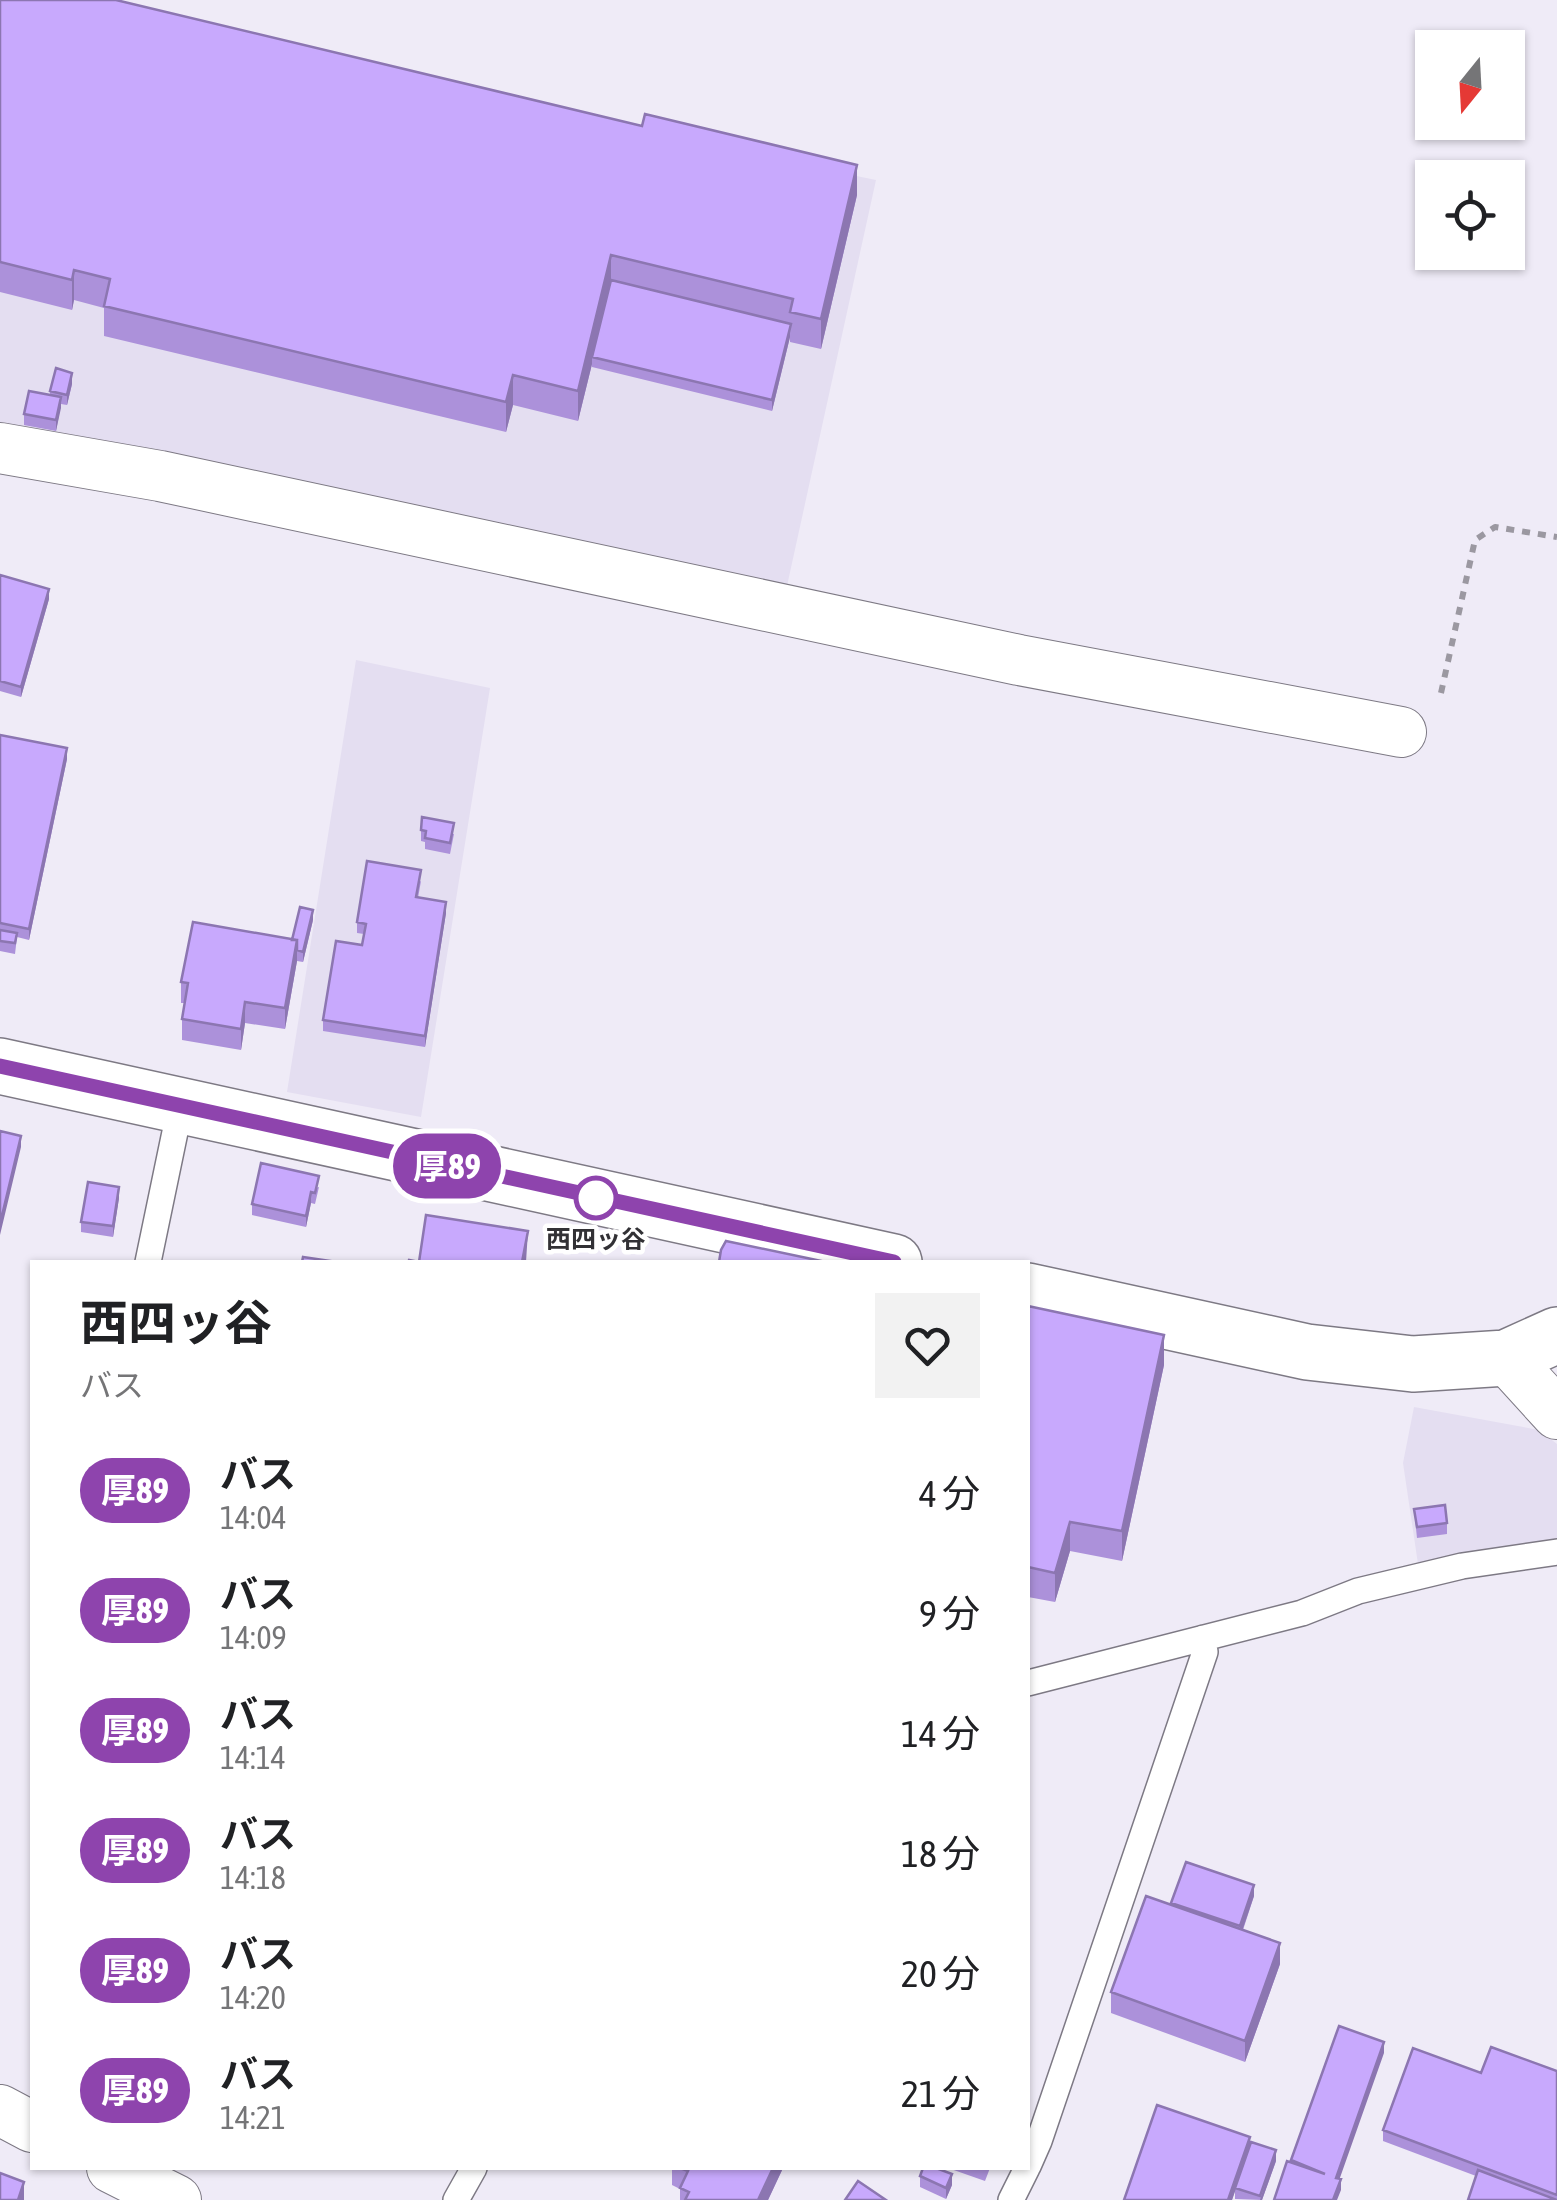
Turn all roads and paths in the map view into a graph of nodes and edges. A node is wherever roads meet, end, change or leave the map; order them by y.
1 (0, 448) edge
2 (1557, 538) edge
3 (1401, 732) joint
4 (0, 1066) edge
5 (180, 1108) junction
6 (148, 1260) edge
7 (885, 1260) edge
8 (1030, 1291) edge
9 (1557, 1334) edge
10 (1506, 1358) junction
11 (1557, 1414) edge
12 (1557, 1552) edge
13 (1204, 1638) junction
14 (1030, 1682) edge
15 (0, 2110) edge
16 (30, 2126) edge
17 (1030, 2161) edge
18 (473, 2170) edge
19 (1026, 2170) edge
20 (111, 2179) edge
21 (176, 2200) edge
22 (456, 2200) edge
23 (1012, 2200) edge

1 - 3 street
2 - 3 path
4 - 5 street
5 - 6 lane
5 - 7 street
8 - 10 street
9 - 10 street
10 - 11 street
12 - 13 lane
13 - 14 lane
13 - 17 lane
15 - 16 street
18 - 22 lane
19 - 23 lane
20 - 21 street

